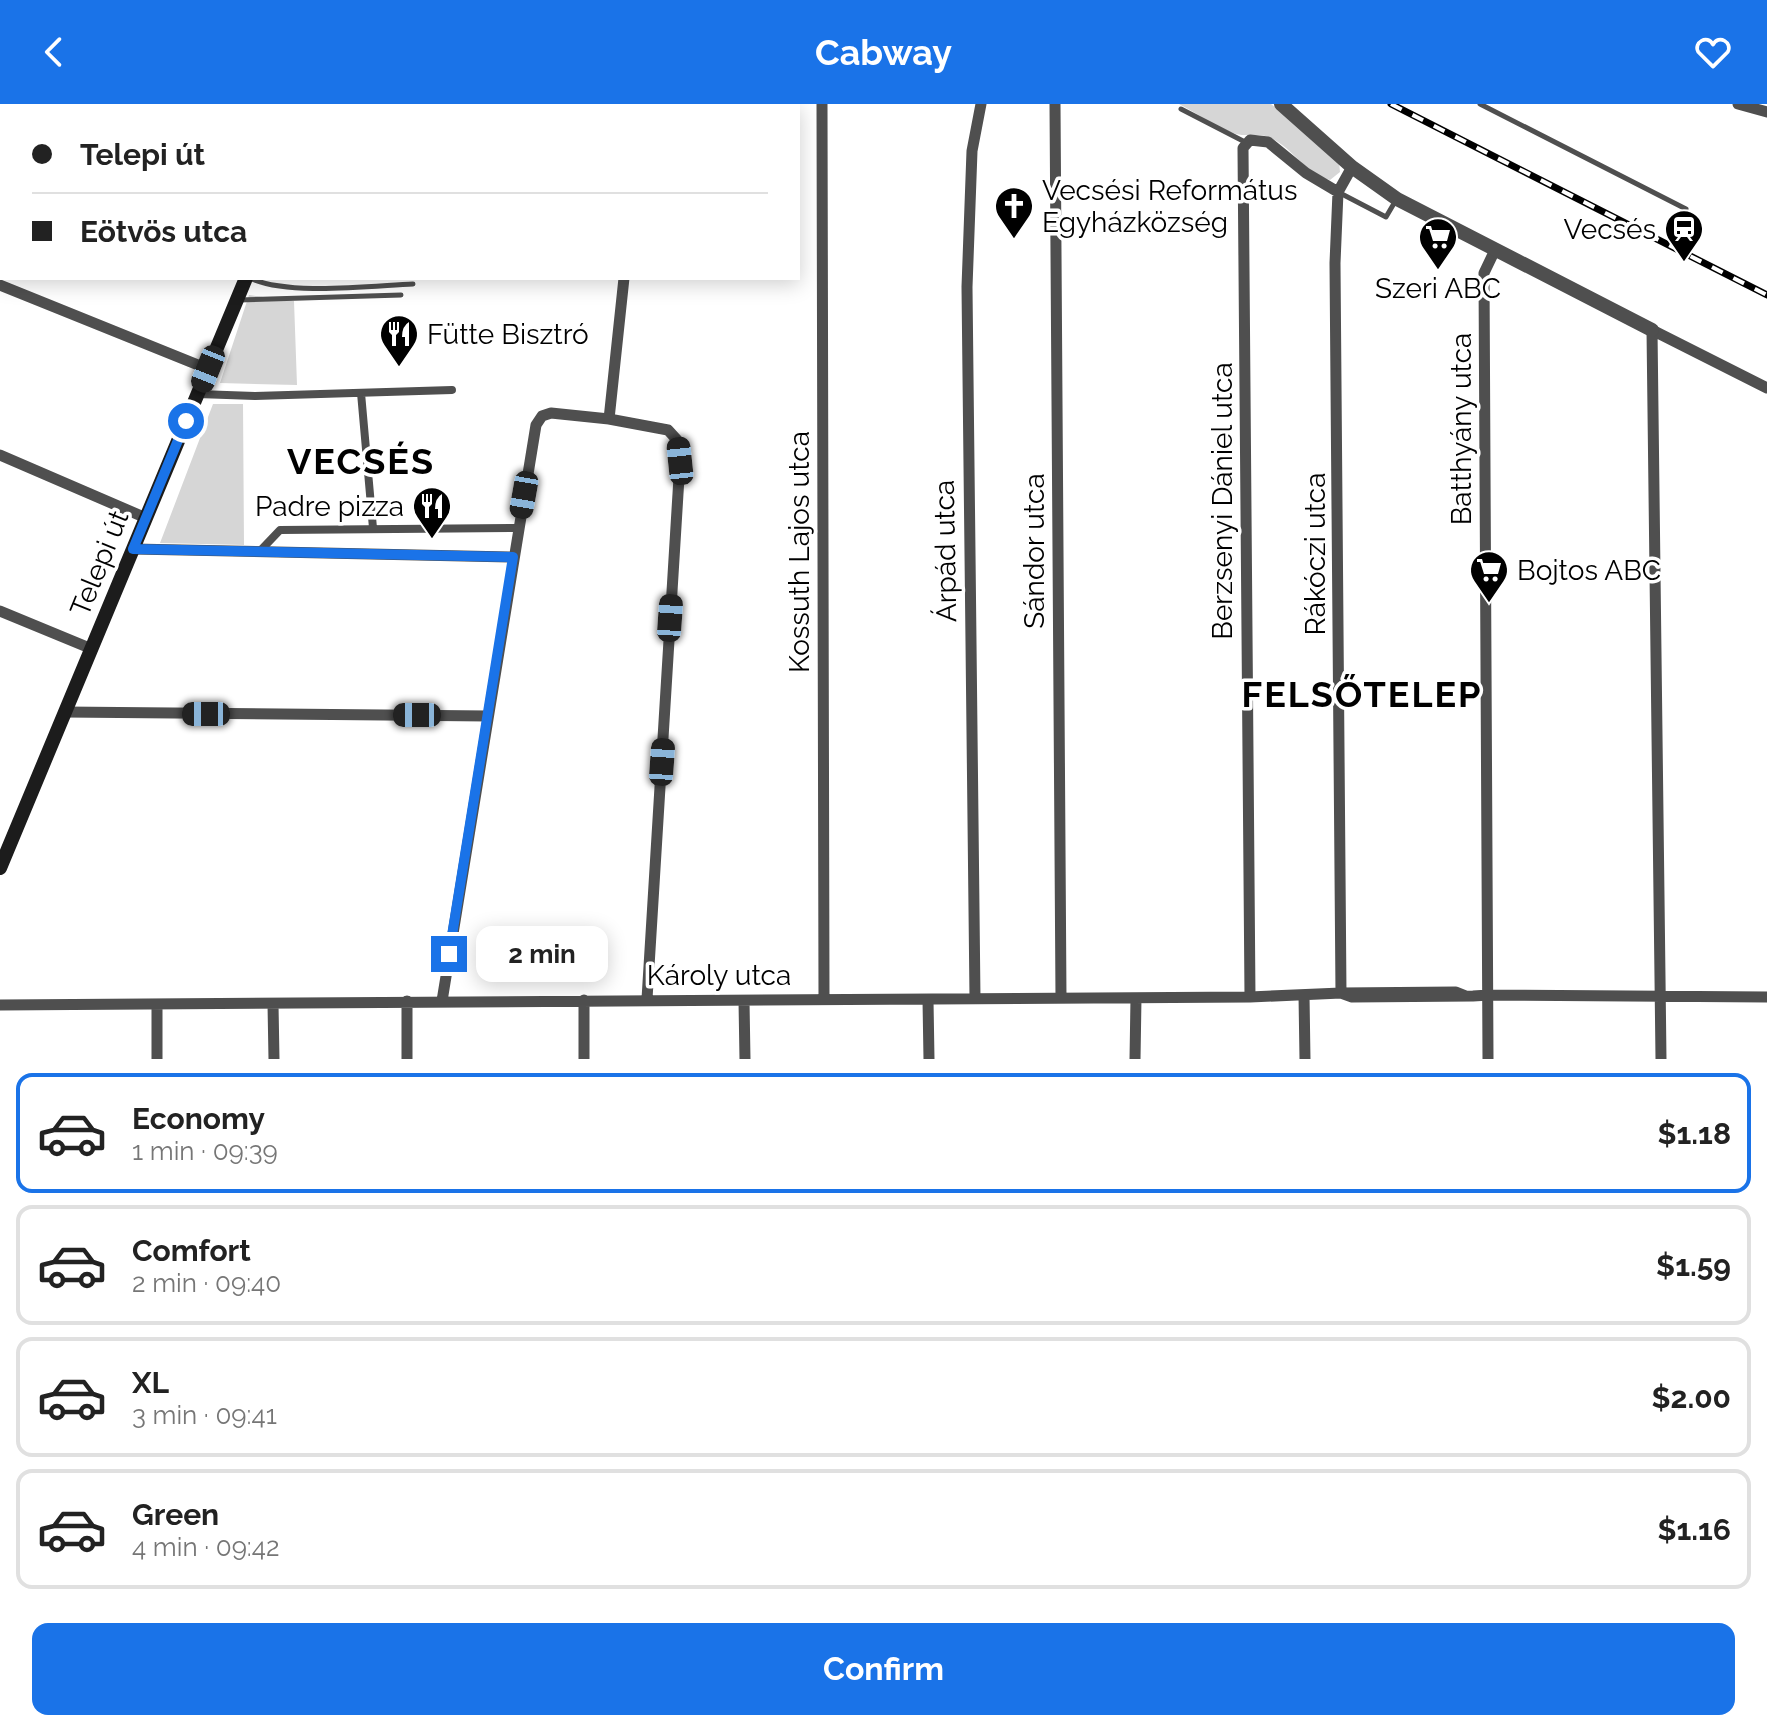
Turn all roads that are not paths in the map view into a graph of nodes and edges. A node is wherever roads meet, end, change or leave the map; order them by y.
1 (822, 104) edge
2 (981, 104) edge
3 (1055, 104) edge
4 (1281, 104) edge
5 (1480, 104) edge
6 (1742, 105) edge
7 (1181, 109) dead end
8 (1767, 112) edge
9 (1244, 145) junction
10 (1352, 167) junction
11 (1338, 192) junction
12 (1397, 199) junction
13 (1686, 209) dead end
14 (1495, 250) junction
15 (246, 280) edge
16 (252, 280) edge
17 (624, 280) edge
18 (413, 284) dead end
19 (0, 285) edge
20 (401, 295) dead end
21 (237, 300) junction
22 (1652, 330) junction
23 (208, 369) junction
24 (1767, 388) edge
25 (452, 390) dead end
26 (361, 393) junction
27 (198, 394) junction
28 (609, 419) junction
29 (0, 455) edge
30 (146, 518) junction
31 (373, 528) junction
32 (518, 528) junction
33 (133, 549) junction
34 (259, 552) junction
35 (513, 557) junction
36 (0, 611) edge
37 (92, 649) junction
38 (64, 712) junction
39 (488, 716) junction
40 (0, 868) edge
41 (1341, 993) junction
42 (1304, 995) junction
43 (1489, 995) junction
44 (1660, 996) junction
45 (1250, 997) junction
46 (1767, 997) edge
47 (975, 998) junction
48 (1061, 998) junction
49 (1136, 998) junction
50 (647, 999) junction
51 (824, 999) junction
52 (584, 1000) junction
53 (928, 1000) junction
54 (407, 1001) junction
55 (442, 1001) junction
56 (744, 1001) junction
57 (157, 1004) junction
58 (273, 1004) junction
59 (0, 1005) edge
60 (157, 1059) edge
61 (274, 1059) edge
62 (407, 1059) edge
63 (584, 1059) edge
64 (745, 1059) edge
65 (929, 1059) edge
66 (1135, 1059) edge
67 (1305, 1059) edge
68 (1488, 1059) edge
69 (1661, 1059) edge

1 - 51 street, Kossuth Lajos utca
2 - 47 street, Árpád utca
3 - 48 street, Sándor utca
4 - 10 street
5 - 13 lane
6 - 8 street
7 - 9 lane
9 - 11 street
9 - 45 street, Berzsenyi Dániel utca
10 - 11 street, Rákóczi utca
10 - 12 street
11 - 12 lane
11 - 41 street, Rákóczi utca
12 - 14 street
14 - 22 street
14 - 43 street, Batthyány utca
15 - 21 main road, Telepi út
16 - 18 lane
17 - 28 street
19 - 23 street
20 - 21 lane
21 - 23 main road, Telepi út
22 - 24 street
22 - 44 street
23 - 27 main road, Telepi út
25 - 26 street
26 - 27 street
26 - 31 street
27 - 30 main road, Telepi út
28 - 32 street
28 - 50 street
29 - 30 street
30 - 33 main road, Telepi út
31 - 32 street
31 - 34 street
32 - 35 street
33 - 34 street
33 - 37 main road, Telepi út
34 - 35 street
35 - 39 street
36 - 37 street
37 - 38 main road, Telepi út
38 - 39 street
38 - 40 main road, Telepi út
39 - 55 street
41 - 42 street, Károly utca
41 - 43 street, Károly utca
42 - 45 street, Károly utca
42 - 67 street
43 - 44 street, Károly utca
43 - 68 street, Batthyány utca
44 - 46 street, Károly utca
44 - 69 street
45 - 49 street, Károly utca
47 - 48 street, Károly utca
47 - 53 street, Károly utca
48 - 49 street, Károly utca
49 - 66 street
50 - 52 street, Károly utca
50 - 56 street, Károly utca
51 - 53 street, Károly utca
51 - 56 street, Károly utca
52 - 55 street, Károly utca
52 - 63 street
53 - 65 street
54 - 55 street, Károly utca
54 - 58 street, Károly utca
54 - 62 street
56 - 64 street
57 - 58 street, Károly utca
57 - 59 street, Károly utca
57 - 60 street
58 - 61 street

